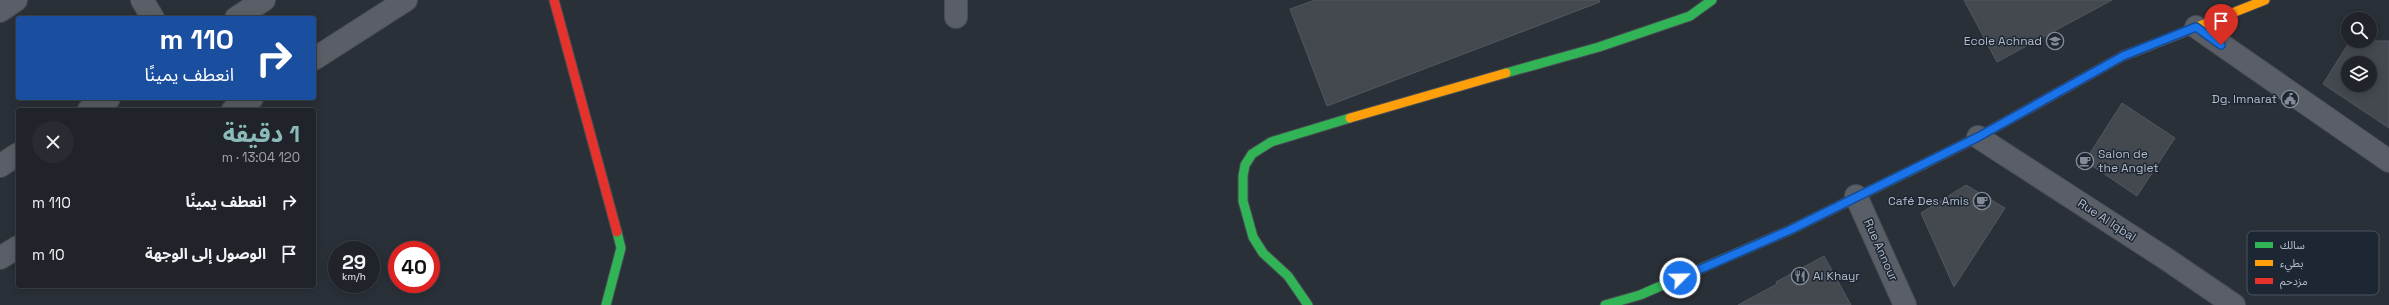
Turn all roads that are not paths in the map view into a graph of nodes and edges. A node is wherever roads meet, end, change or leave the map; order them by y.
1 (16, 0) edge
2 (142, 0) edge
3 (264, 0) edge
4 (406, 0) edge
5 (554, 0) edge
6 (1712, 0) edge
7 (2265, 0) edge
8 (0, 11) edge
9 (152, 16) edge
10 (239, 16) edge
11 (2196, 27) junction
12 (316, 58) edge
13 (106, 100) edge
14 (249, 100) edge
15 (92, 108) edge
16 (236, 108) edge
17 (1978, 137) junction
18 (16, 155) edge
19 (2389, 161) edge
20 (0, 166) edge
21 (1856, 196) junction
22 (16, 248) edge
23 (0, 258) edge
24 (1642, 300) edge
25 (606, 305) edge
26 (1308, 305) edge
27 (1605, 305) edge
28 (1905, 305) edge
29 (2234, 305) edge

1 - 8 street
2 - 9 street
3 - 10 street
4 - 12 street
5 - 25 street
6 - 26 street
7 - 11 street
11 - 17 street
11 - 19 street
13 - 15 street
14 - 16 street
17 - 21 street
17 - 29 street, Rue Al Iqbal
18 - 20 street
21 - 24 street
21 - 28 street, Rue Annour
22 - 23 street
24 - 27 street

